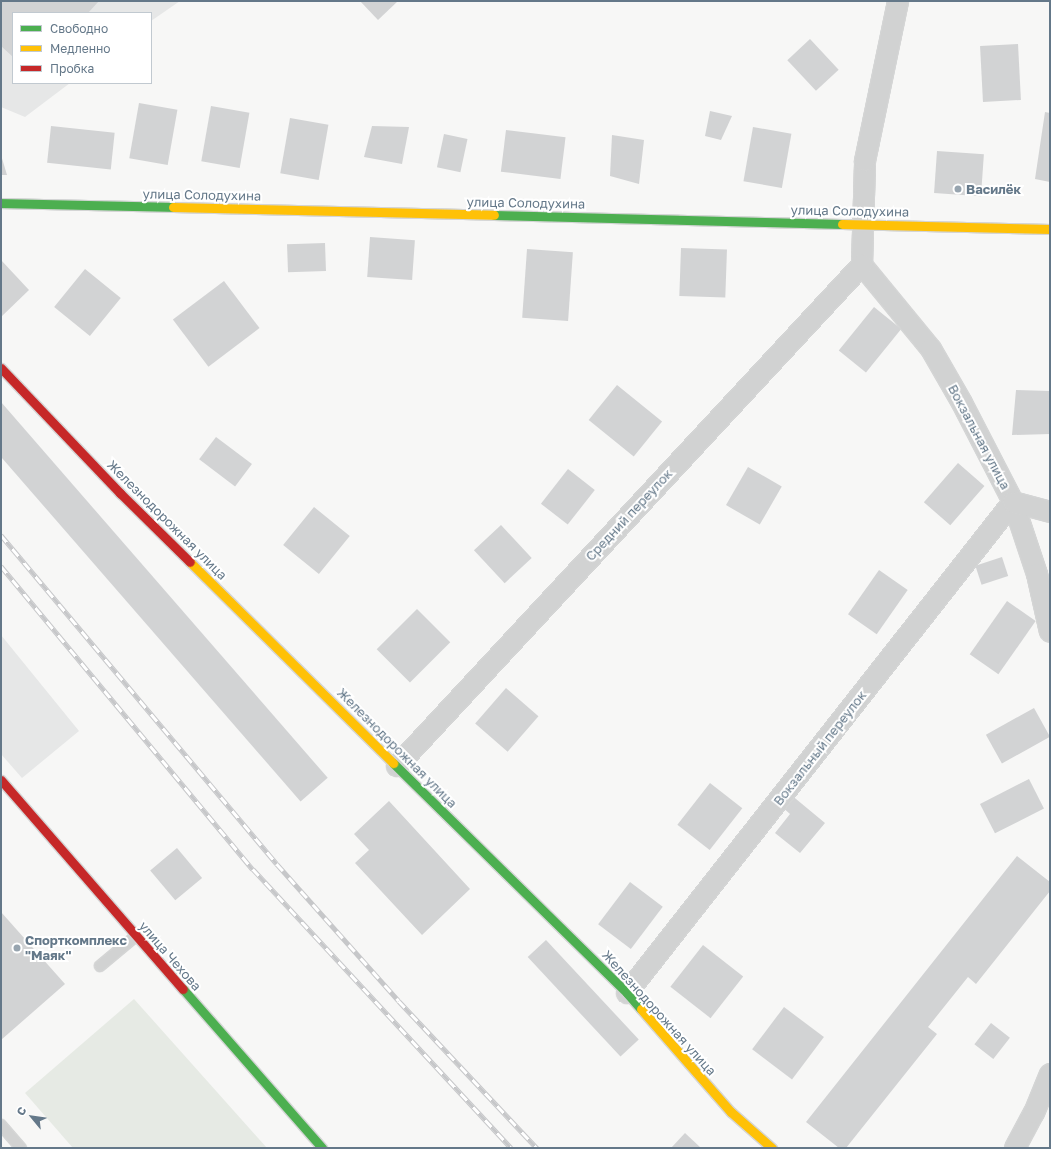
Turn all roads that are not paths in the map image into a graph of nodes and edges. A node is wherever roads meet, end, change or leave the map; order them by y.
1 (898, 1) edge
2 (1, 202) edge
3 (863, 224) junction
4 (1050, 229) edge
5 (862, 265) junction
6 (1, 368) edge
7 (1013, 502) junction
8 (1050, 512) edge
9 (1050, 632) edge
10 (397, 766) junction
11 (1, 780) edge
12 (136, 936) junction
13 (100, 966) dead end
14 (627, 993) junction
15 (1050, 1074) edge
16 (1, 1125) edge
17 (21, 1148) edge
18 (322, 1148) edge
19 (772, 1148) edge
20 (1015, 1148) edge

1 - 3 street
2 - 3 street, улица Солодухина
3 - 4 street, улица Солодухина
3 - 5 street
5 - 7 street, Вокзальная улица
5 - 10 street, Средний переулок
6 - 10 street, Железнодорожная улица
7 - 8 street
7 - 9 street, Вокзальная улица
7 - 14 street, Вокзальный переулок
10 - 14 street, Железнодорожная улица
11 - 12 street, улица Чехова
12 - 13 lane
12 - 18 street, улица Чехова
14 - 19 street, Железнодорожная улица
15 - 20 street
16 - 17 lane

